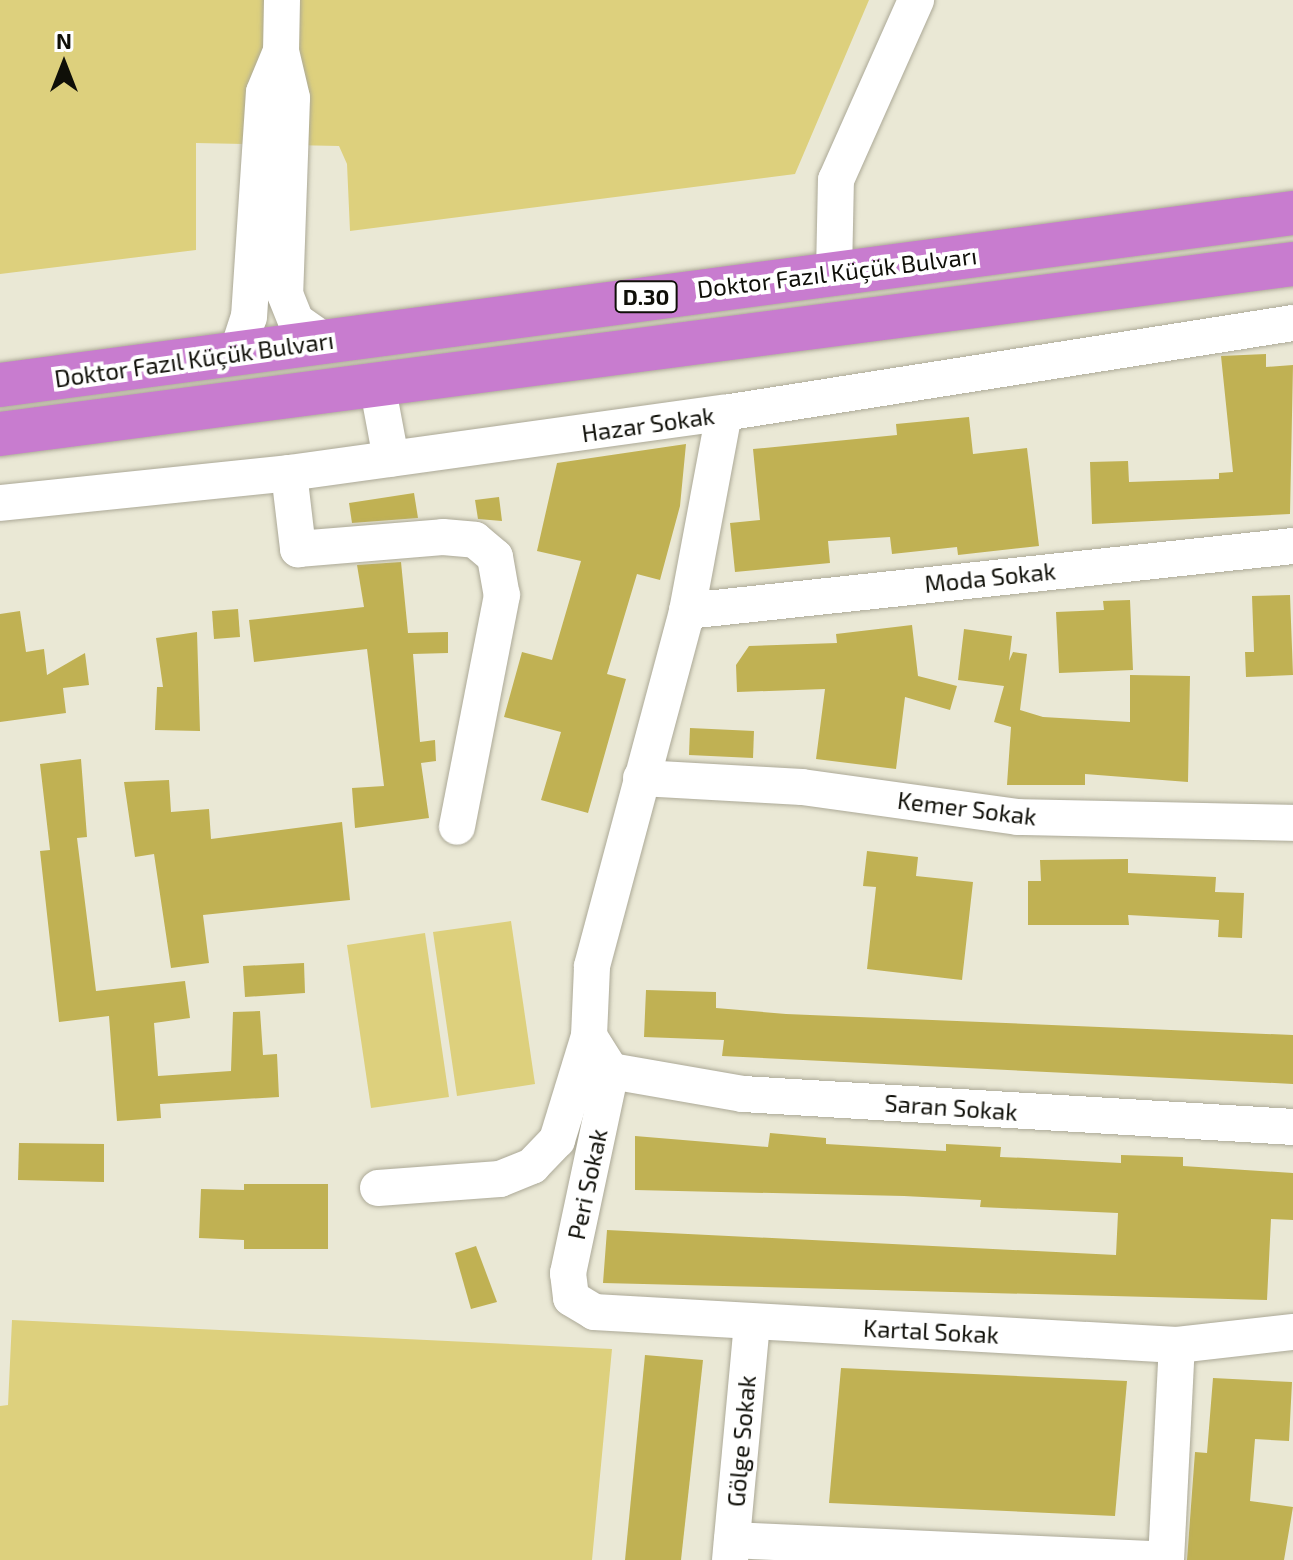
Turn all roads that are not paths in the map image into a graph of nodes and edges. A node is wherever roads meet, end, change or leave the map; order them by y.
1 (282, 0) edge
2 (916, 0) edge
3 (281, 51) junction
4 (1293, 213) edge
5 (1293, 264) edge
6 (834, 273) junction
7 (1293, 323) edge
8 (325, 341) junction
9 (237, 353) junction
10 (377, 384) junction
11 (0, 385) edge
12 (724, 413) junction
13 (0, 434) edge
14 (391, 459) junction
15 (289, 473) junction
16 (0, 503) edge
17 (1293, 546) edge
18 (687, 611) junction
19 (641, 778) junction
20 (1293, 823) edge
21 (457, 827) dead end
22 (589, 1036) junction
23 (611, 1071) junction
24 (1293, 1127) edge
25 (378, 1188) dead end
26 (571, 1298) joint
27 (752, 1322) junction
28 (1293, 1332) edge
29 (1177, 1345) junction
30 (731, 1550) edge
31 (1166, 1560) edge

1 - 3 street
2 - 6 street
3 - 8 street
3 - 9 street
4 - 6 highway, Doktor Fazıl Küçük Bulvarı / D.30
5 - 10 highway, Doktor Fazıl Küçük Bulvarı / D.30
6 - 8 highway, Doktor Fazıl Küçük Bulvarı / D.30
7 - 12 street, Hazar Sokak
8 - 9 highway, Doktor Fazıl Küçük Bulvarı / D.30
9 - 11 highway, Doktor Fazıl Küçük Bulvarı / D.30
10 - 13 highway, Doktor Fazıl Küçük Bulvarı / D.30
10 - 14 street
12 - 14 street, Hazar Sokak
12 - 18 street
14 - 15 street, Hazar Sokak
15 - 16 street, Hazar Sokak
15 - 21 street
17 - 18 street, Moda Sokak
18 - 19 street
19 - 20 street, Kemer Sokak
19 - 22 street
22 - 23 street
22 - 25 street
23 - 24 street, Saran Sokak
23 - 26 street, Peri Sokak
26 - 27 street, Kartal Sokak
27 - 29 street, Kartal Sokak
27 - 30 street, Gölge Sokak
28 - 29 street, Kartal Sokak
29 - 31 street
30 - 31 street

